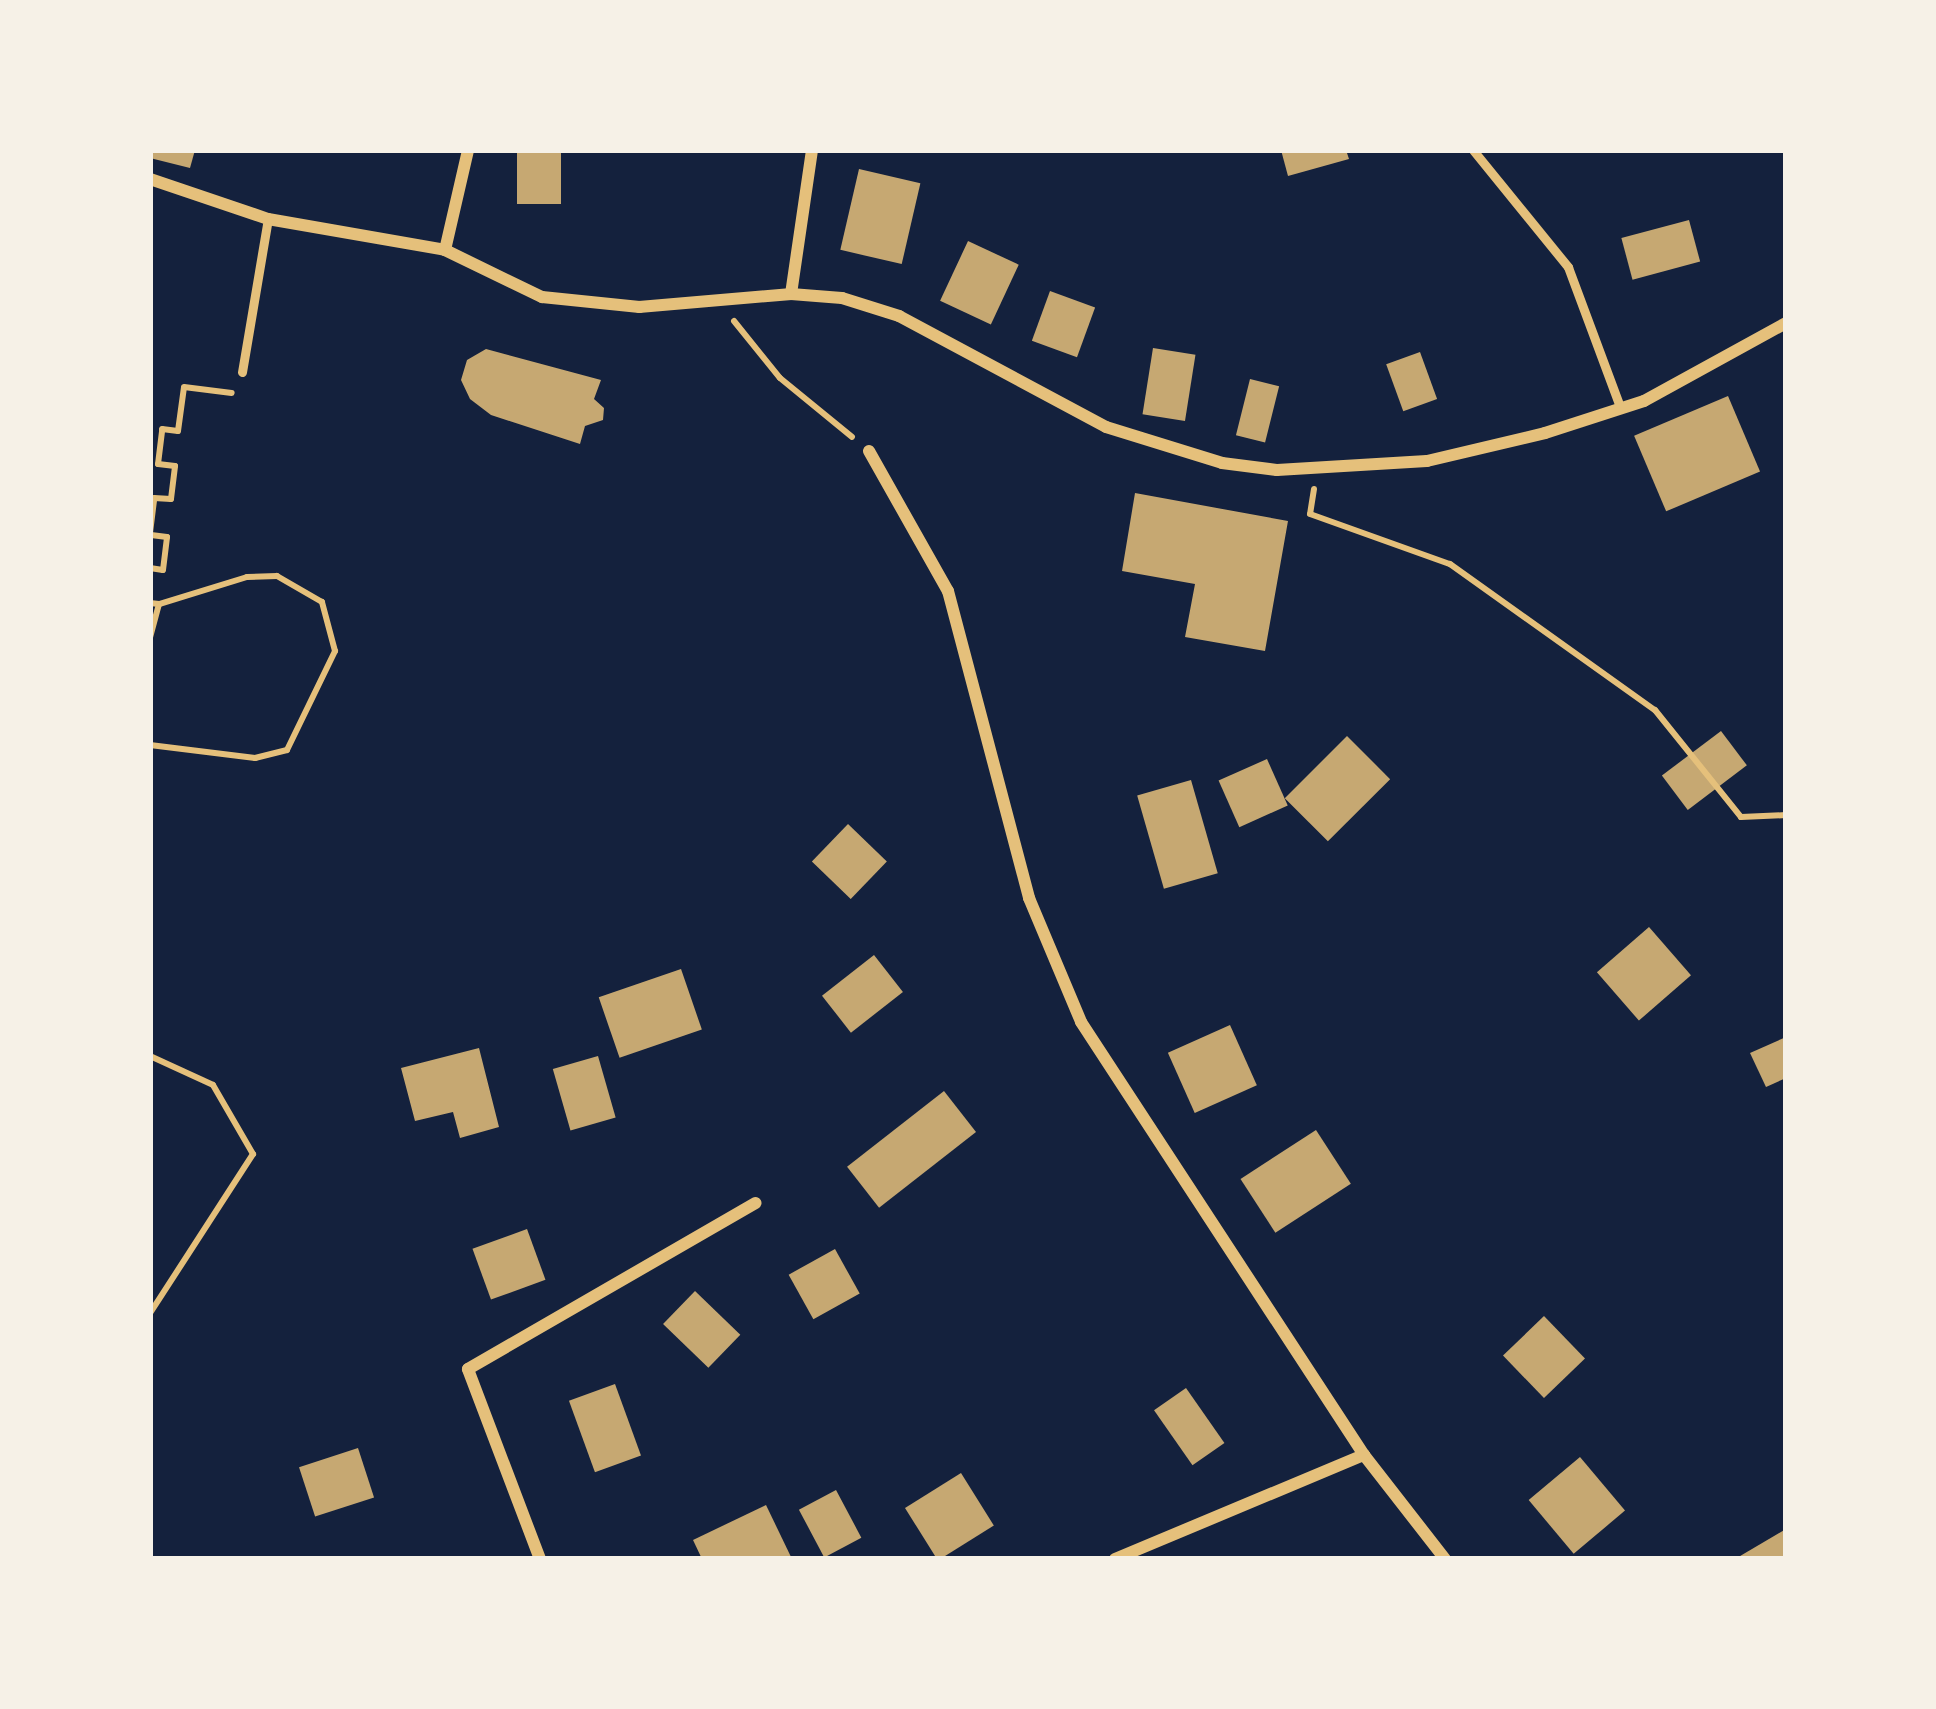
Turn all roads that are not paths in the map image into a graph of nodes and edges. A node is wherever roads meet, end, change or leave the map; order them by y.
1 (468, 150) edge
2 (812, 150) edge
3 (1473, 150) edge
4 (150, 179) edge
5 (268, 219) junction
6 (445, 250) junction
7 (791, 294) junction
8 (1786, 322) edge
9 (242, 371) road end
10 (1620, 406) junction
11 (869, 451) road end
12 (755, 1203) dead end
13 (1364, 1455) junction
14 (540, 1559) edge
15 (1115, 1559) edge
16 (1445, 1559) edge

1 - 6 street
2 - 7 street
3 - 10 lane
4 - 5 street
5 - 6 street
5 - 9 lane
6 - 7 street
7 - 10 street
8 - 10 street
11 - 13 street
12 - 14 street
13 - 15 street
13 - 16 street

